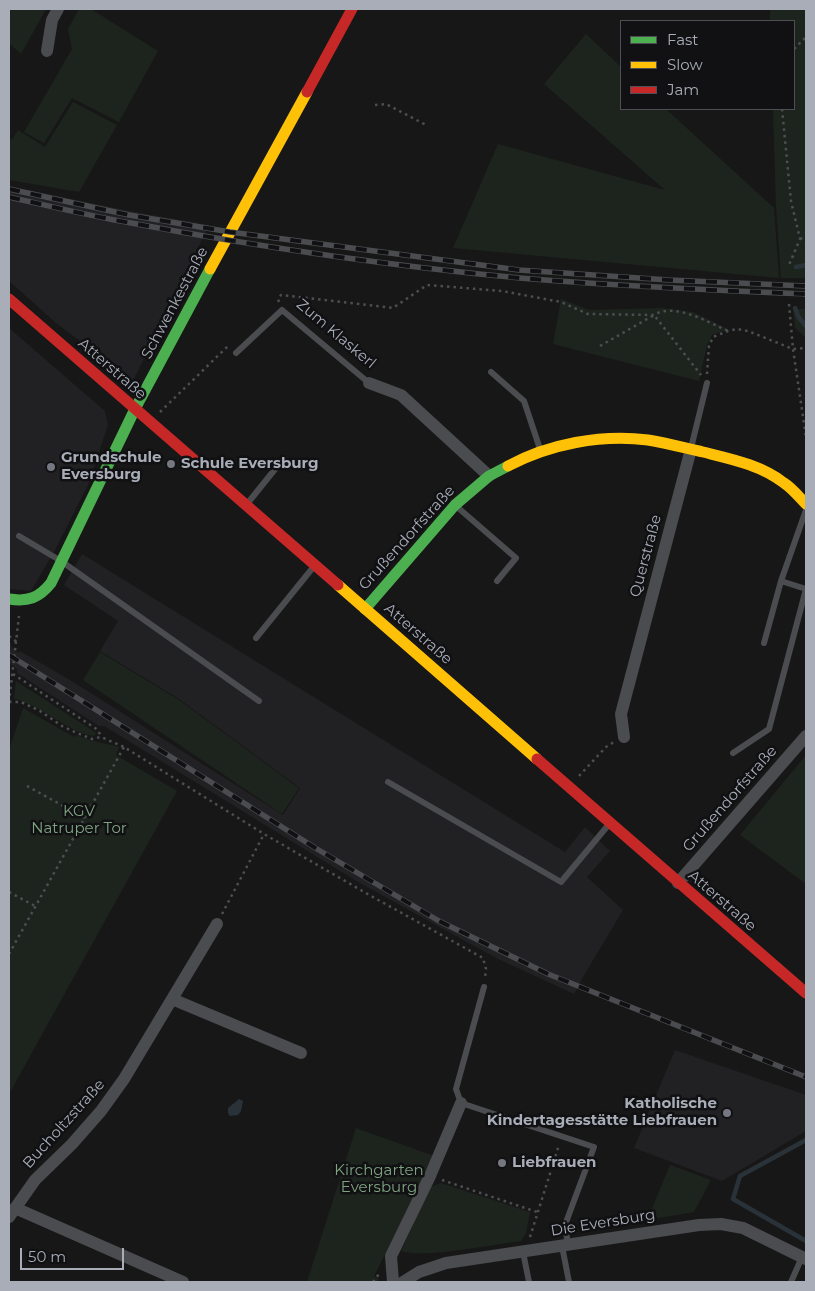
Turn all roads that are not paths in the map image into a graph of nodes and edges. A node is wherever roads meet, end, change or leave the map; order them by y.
1 (58, 9) edge
2 (352, 9) edge
3 (47, 51) dead end
4 (9, 299) edge
5 (236, 353) dead end
6 (491, 372) dead end
7 (368, 383) joint
8 (707, 384) road end
9 (135, 409) junction
10 (691, 449) junction
11 (541, 451) junction
12 (284, 458) dead end
13 (489, 476) junction
14 (806, 504) edge
15 (246, 505) junction
16 (455, 505) junction
17 (806, 510) edge
18 (19, 536) dead end
19 (61, 561) junction
20 (315, 565) junction
21 (498, 581) dead end
22 (781, 581) junction
23 (15, 600) edge
24 (365, 609) junction
25 (256, 638) dead end
26 (764, 642) dead end
27 (259, 701) dead end
28 (806, 736) edge
29 (624, 737) road end
30 (732, 753) dead end
31 (388, 782) dead end
32 (610, 822) junction
33 (678, 883) junction
34 (218, 924) road end
35 (484, 987) road end
36 (806, 993) edge
37 (172, 999) junction
38 (301, 1053) dead end
39 (461, 1103) junction
40 (11, 1210) edge
41 (565, 1245) junction
42 (524, 1251) junction
43 (804, 1258) edge
44 (183, 1282) edge
45 (393, 1282) edge
46 (403, 1282) edge
47 (528, 1282) edge
48 (569, 1282) edge
49 (791, 1282) edge

1 - 3 street
2 - 9 street, Schwenkestraße
4 - 9 street, Atterstraße
5 - 7 lane, Zum Klaskerl
6 - 11 lane
7 - 13 street, Zum Klaskerl
8 - 10 lane, Querstraße
9 - 15 street, Atterstraße
9 - 19 street, Schwenkestraße
10 - 11 street, Grußendorfstraße
10 - 14 street, Grußendorfstraße
10 - 29 street, Querstraße
11 - 13 street, Grußendorfstraße
12 - 15 lane
13 - 16 street, Grußendorfstraße
15 - 20 street, Atterstraße
16 - 21 lane
16 - 24 street, Grußendorfstraße
17 - 22 lane
18 - 19 lane
19 - 23 street, Schwenkestraße
19 - 27 lane
20 - 24 street, Atterstraße
20 - 25 lane
22 - 26 lane
22 - 30 lane
24 - 32 street, Atterstraße
28 - 33 street, Grußendorfstraße
31 - 32 lane
32 - 33 street, Atterstraße
33 - 36 street, Atterstraße
34 - 37 street, Bucholtzstraße
35 - 39 lane
37 - 38 street
37 - 40 street, Bucholtzstraße
39 - 41 lane
39 - 45 street
40 - 44 street
41 - 42 street, Die Eversburg
41 - 43 street, Die Eversburg
41 - 48 lane
42 - 46 street, Die Eversburg
42 - 47 lane
43 - 49 lane

